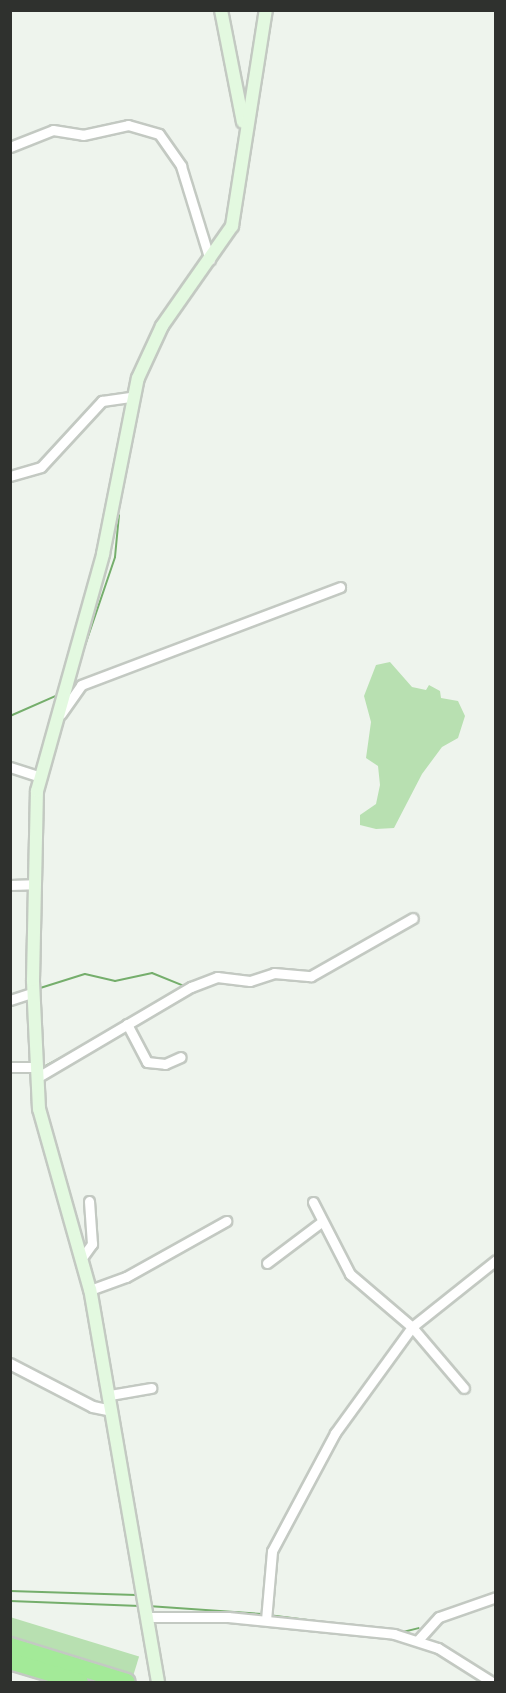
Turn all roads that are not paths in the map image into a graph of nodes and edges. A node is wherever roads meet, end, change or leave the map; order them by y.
1 (221, 10) edge
2 (266, 10) edge
3 (244, 129) junction
4 (10, 147) edge
5 (210, 260) junction
6 (132, 397) junction
7 (10, 476) edge
8 (340, 587) dead end
9 (50, 729) junction
10 (10, 767) edge
11 (40, 777) junction
12 (34, 884) junction
13 (10, 885) edge
14 (413, 918) dead end
15 (33, 990) junction
16 (10, 1000) edge
17 (127, 1024) junction
18 (181, 1057) dead end
19 (10, 1067) edge
20 (38, 1071) junction
21 (89, 1202) dead end
22 (313, 1202) dead end
23 (226, 1221) dead end
24 (320, 1223) junction
25 (81, 1259) junction
26 (495, 1260) edge
27 (267, 1263) dead end
28 (90, 1290) junction
29 (412, 1327) junction
30 (10, 1364) edge
31 (151, 1388) dead end
32 (464, 1388) dead end
33 (110, 1395) junction
34 (112, 1411) junction
35 (495, 1597) edge
36 (147, 1609) junction
37 (266, 1616) junction
38 (418, 1640) junction
39 (10, 1646) edge
40 (10, 1661) edge
41 (121, 1680) edge
42 (80, 1683) edge
43 (158, 1683) edge
44 (492, 1683) edge

1 - 3 main road
2 - 3 main road
3 - 5 main road
4 - 5 street
5 - 6 main road
6 - 7 street
6 - 9 main road
8 - 9 street
9 - 11 main road
10 - 11 street
11 - 12 main road
12 - 13 street
12 - 15 main road
14 - 17 street
15 - 16 street
15 - 20 main road
17 - 18 street
17 - 20 street
19 - 20 street
20 - 25 main road
21 - 25 street
22 - 24 street
23 - 28 street
24 - 27 street
24 - 29 street
25 - 28 main road
26 - 29 street
28 - 33 main road
29 - 32 street
29 - 37 street
30 - 34 street
31 - 33 street
33 - 34 main road
34 - 36 main road
35 - 38 street
36 - 37 street
36 - 43 main road
37 - 38 street
38 - 44 street
39 - 41 highway
40 - 42 highway

